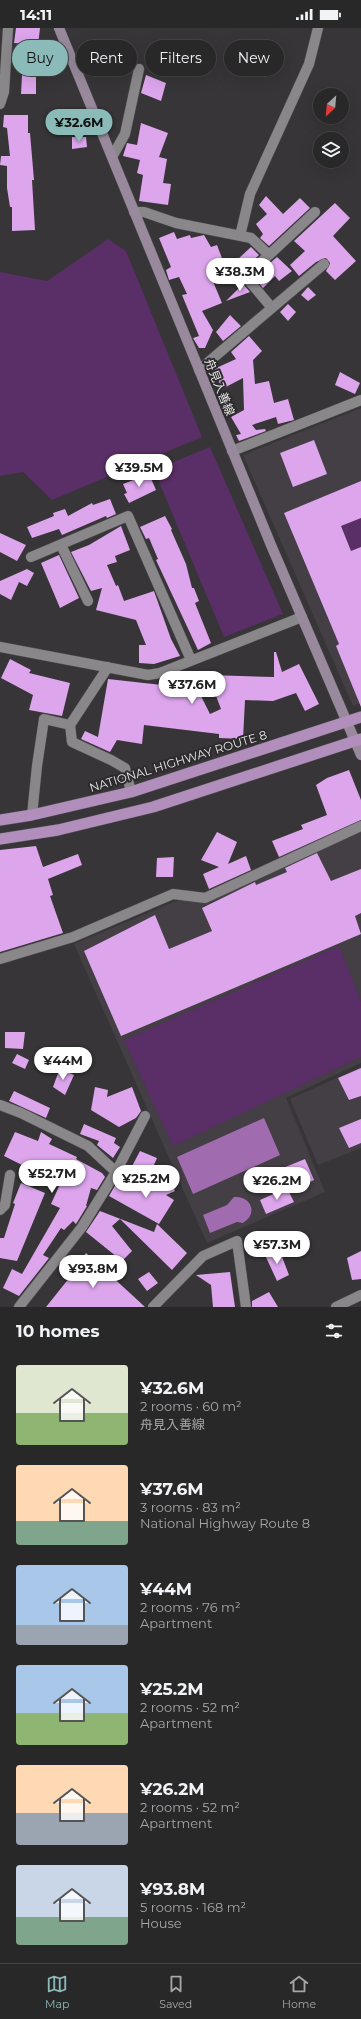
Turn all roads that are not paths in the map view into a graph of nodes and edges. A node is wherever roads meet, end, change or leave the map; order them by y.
1 (8, 28) edge
2 (59, 28) edge
3 (318, 28) edge
4 (139, 69) dead end
5 (0, 104) edge
6 (112, 157) junction
7 (134, 212) junction
8 (315, 212) dead end
9 (240, 236) junction
10 (269, 255) junction
11 (324, 264) dead end
12 (272, 308) junction
13 (199, 370) junction
14 (361, 400) edge
15 (232, 451) junction
16 (61, 545) junction
17 (31, 557) dead end
18 (88, 601) dead end
19 (302, 617) junction
20 (0, 647) edge
21 (191, 660) junction
22 (108, 667) junction
23 (361, 717) edge
24 (348, 721) junction
25 (70, 725) junction
26 (358, 740) edge
27 (361, 754) edge
28 (131, 792) junction
29 (32, 815) junction
30 (0, 820) edge
31 (361, 826) edge
32 (0, 838) edge
33 (0, 960) edge
34 (0, 1105) edge
35 (145, 1116) dead end
36 (116, 1172) junction
37 (10, 1175) dead end
38 (0, 1210) edge
39 (361, 1295) edge
40 (19, 1307) edge
41 (153, 1307) edge
42 (246, 1307) edge
43 (336, 1307) edge

1 - 5 street
2 - 6 main road, 舟見入善線
3 - 9 street
4 - 6 street
6 - 7 main road, 舟見入善線
7 - 9 street
7 - 13 main road, 舟見入善線
8 - 10 street
9 - 10 street
10 - 12 street
11 - 12 street
12 - 13 street
13 - 15 main road, 舟見入善線
14 - 15 street
15 - 19 main road, 舟見入善線
16 - 17 street
16 - 18 street
16 - 21 street
19 - 21 street
19 - 24 main road, 舟見入善線
20 - 22 street
21 - 22 street
22 - 25 street
23 - 24 highway, NATIONAL HIGHWAY ROUTE 8
24 - 26 main road, 舟見入善線
24 - 28 highway, NATIONAL HIGHWAY ROUTE 8
25 - 28 street
25 - 29 street
26 - 27 main road, 舟見入善線
26 - 32 highway
28 - 29 highway, NATIONAL HIGHWAY ROUTE 8
29 - 30 highway, NATIONAL HIGHWAY ROUTE 8
31 - 33 street
34 - 36 street
35 - 36 street
36 - 40 street
37 - 38 street
39 - 43 street
41 - 42 street

